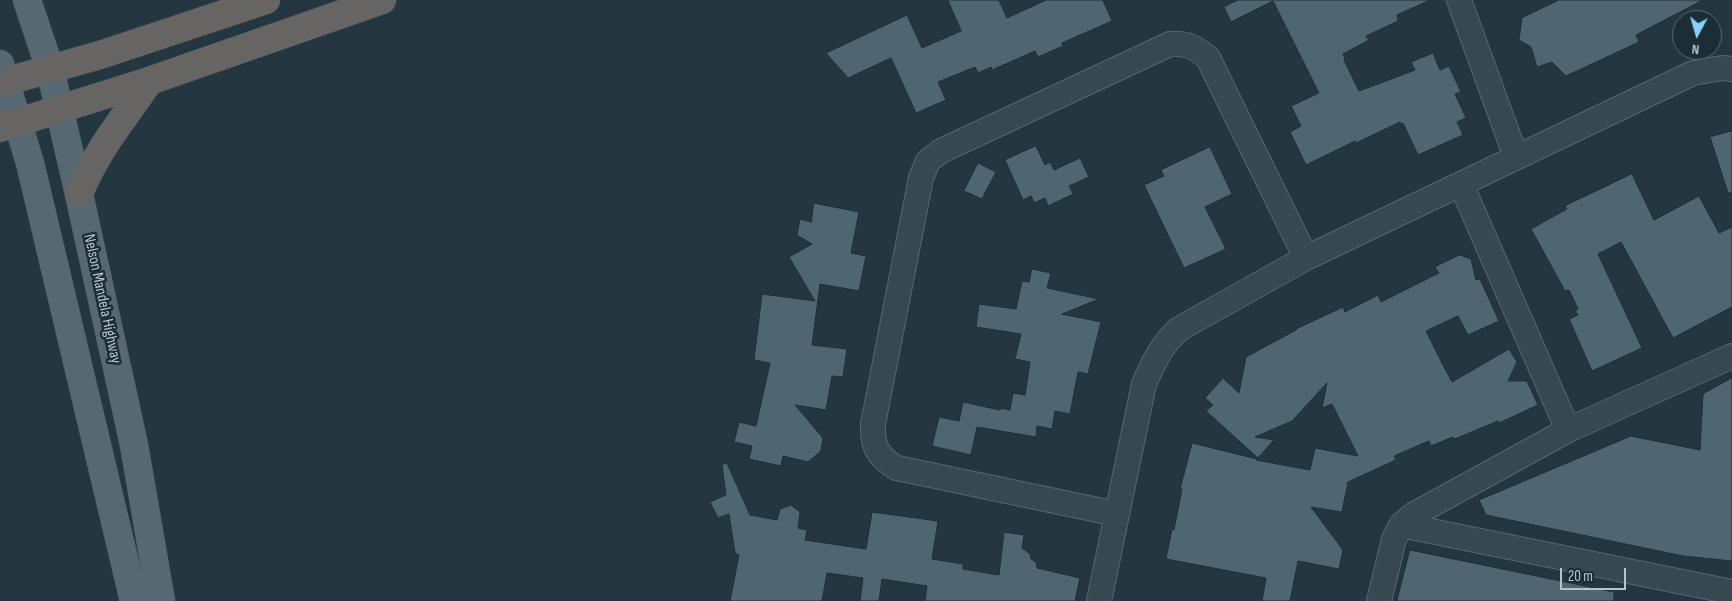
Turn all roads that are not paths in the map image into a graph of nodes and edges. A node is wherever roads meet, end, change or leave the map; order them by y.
1 (27, 0) edge
2 (266, 0) edge
3 (382, 0) edge
4 (1459, 0) edge
5 (1732, 68) edge
6 (50, 69) junction
7 (2, 76) edge
8 (150, 81) junction
9 (60, 110) junction
10 (9, 125) edge
11 (1516, 157) junction
12 (1461, 184) junction
13 (80, 194) junction
14 (1306, 258) junction
15 (1732, 356) edge
16 (1568, 430) junction
17 (1117, 514) junction
18 (1401, 525) junction
19 (1732, 592) edge
20 (134, 601) edge
21 (161, 601) edge
22 (1099, 601) edge
23 (1380, 601) edge

1 - 6 main road, Nelson Mandela Highway
2 - 6 highway
3 - 8 highway
4 - 11 street
5 - 11 street
6 - 7 highway
6 - 9 main road, Nelson Mandela Highway
7 - 10 main road
8 - 9 highway
8 - 13 highway
9 - 10 highway
9 - 13 main road, Nelson Mandela Highway
10 - 20 main road
11 - 12 street
12 - 14 street
12 - 16 street
13 - 21 main road, Nelson Mandela Highway
14 - 17 street
14 - 17 street
15 - 16 street
16 - 18 street
17 - 22 street
18 - 19 street
18 - 23 street

